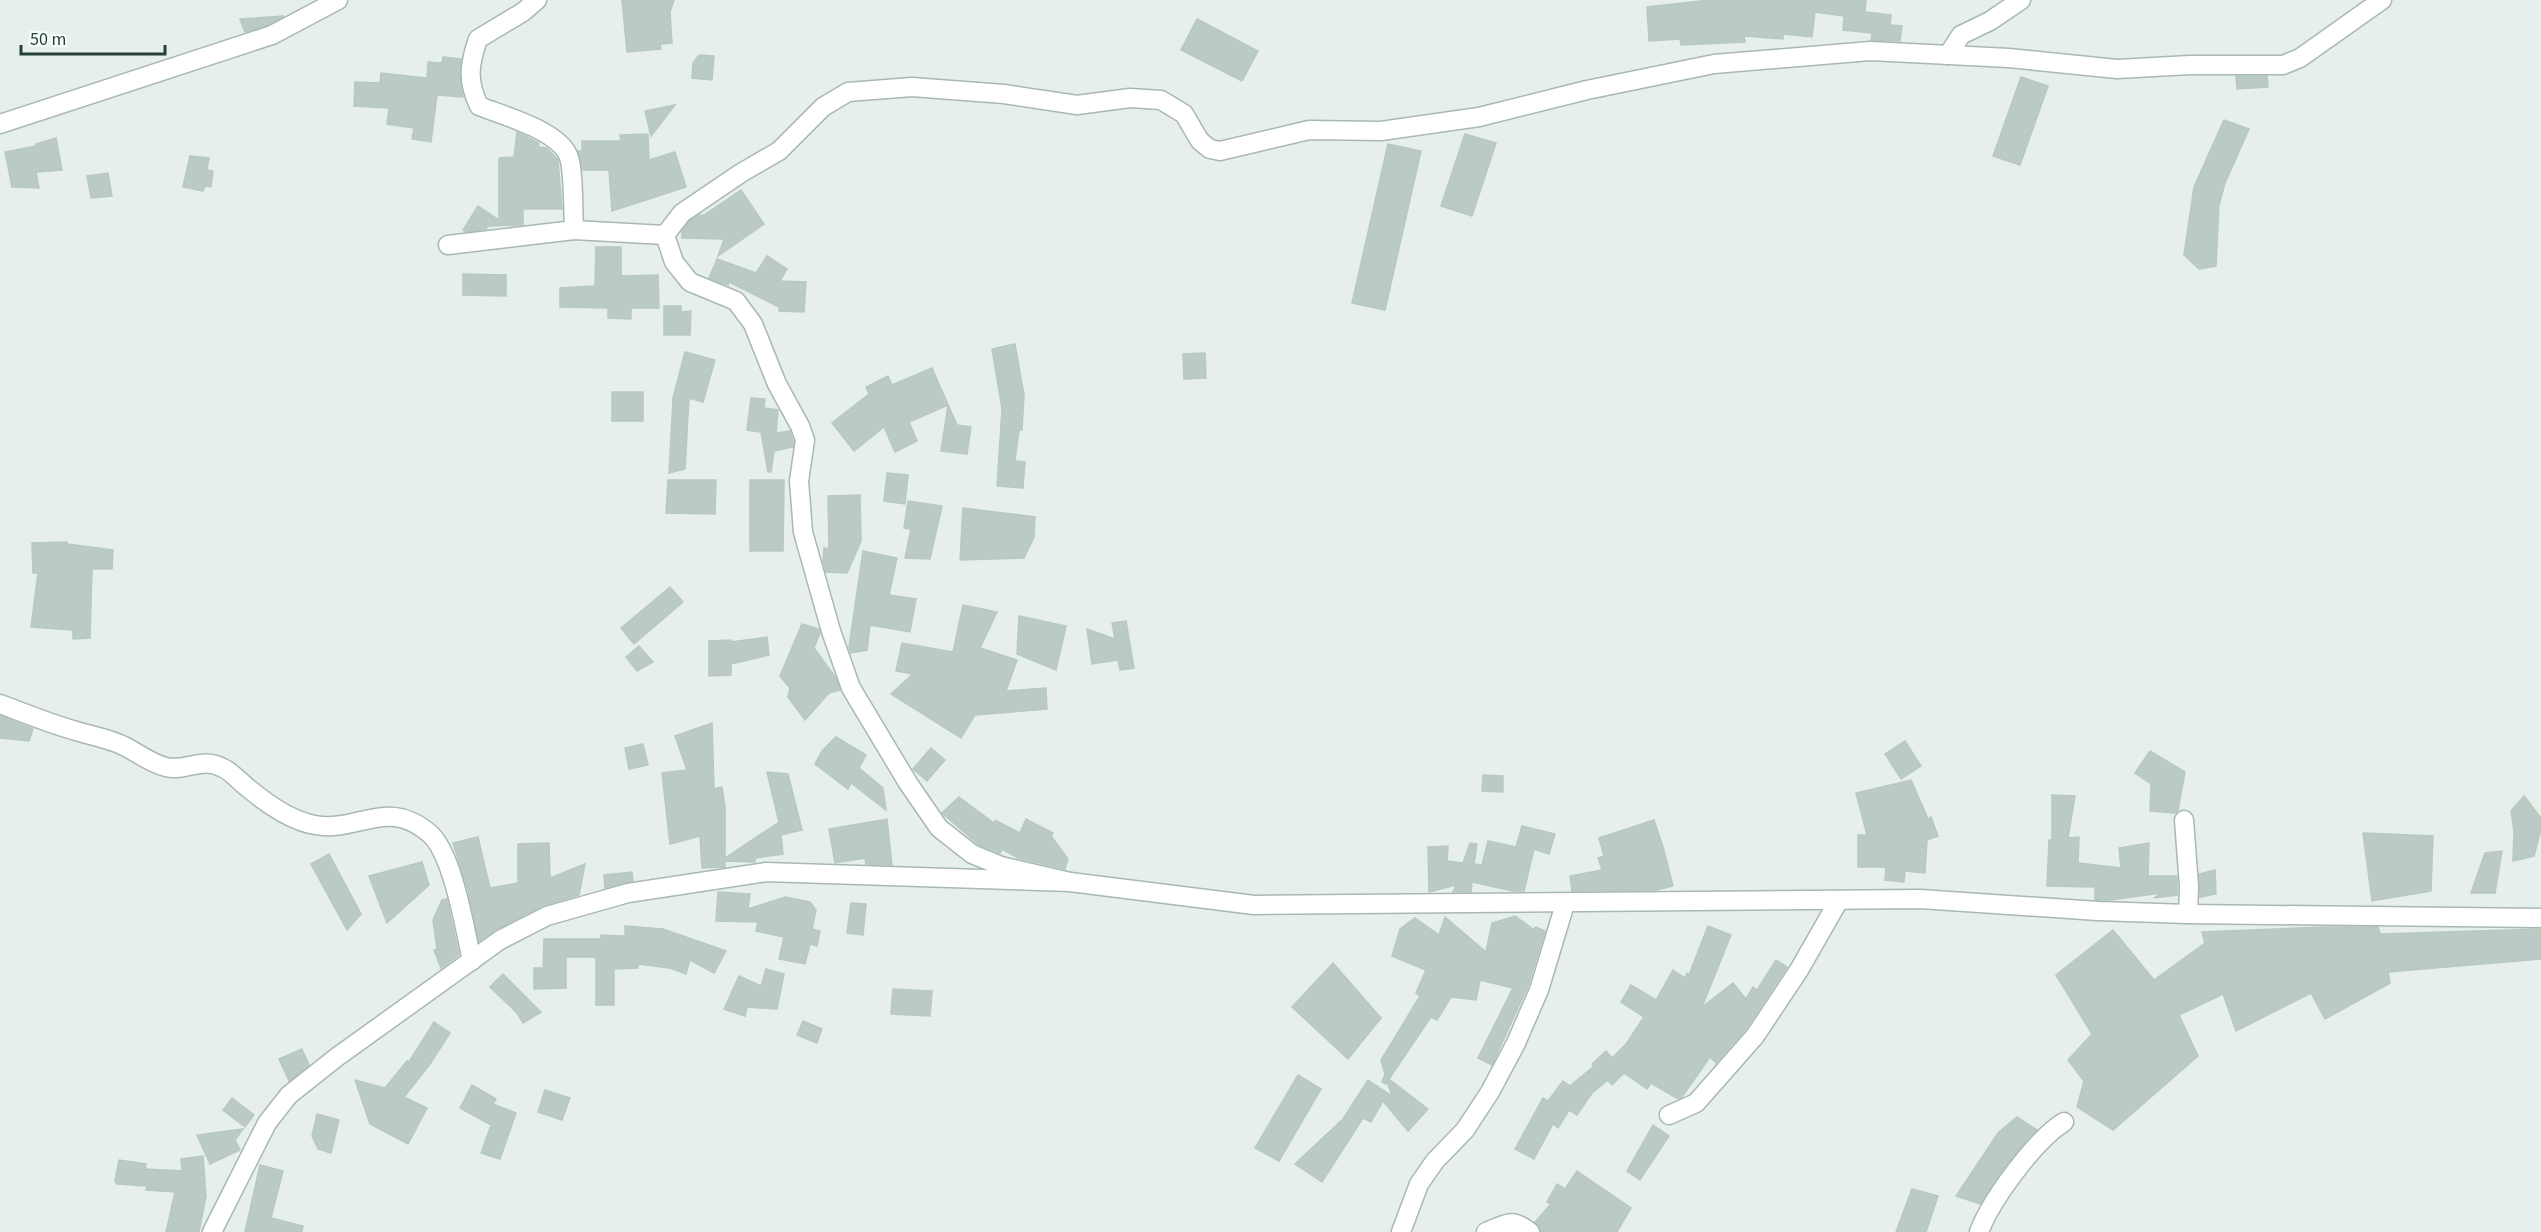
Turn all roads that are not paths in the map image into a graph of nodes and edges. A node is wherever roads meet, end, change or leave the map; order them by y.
1 (338, 0) edge
2 (537, 0) edge
3 (2021, 0) edge
4 (2382, 0) edge
5 (1948, 55) junction
6 (0, 124) edge
7 (574, 230) junction
8 (665, 235) junction
9 (448, 245) dead end
10 (0, 704) edge
11 (2184, 820) dead end
12 (1070, 882) junction
13 (1839, 900) junction
14 (1565, 903) junction
15 (2188, 914) junction
16 (2541, 918) edge
17 (472, 961) junction
18 (1669, 1114) dead end
19 (2064, 1122) dead end
20 (1408, 1230) edge
21 (212, 1232) edge
22 (1486, 1232) edge
23 (1530, 1232) edge
24 (1979, 1232) edge

1 - 6 street
2 - 7 street
3 - 5 street
4 - 5 street
5 - 8 street
7 - 8 street
7 - 9 street
8 - 12 street
10 - 17 street
11 - 15 street
12 - 14 street
12 - 17 street
13 - 14 street
13 - 15 street
13 - 18 street
14 - 20 street
15 - 16 street
17 - 21 street
19 - 24 street
22 - 23 street

